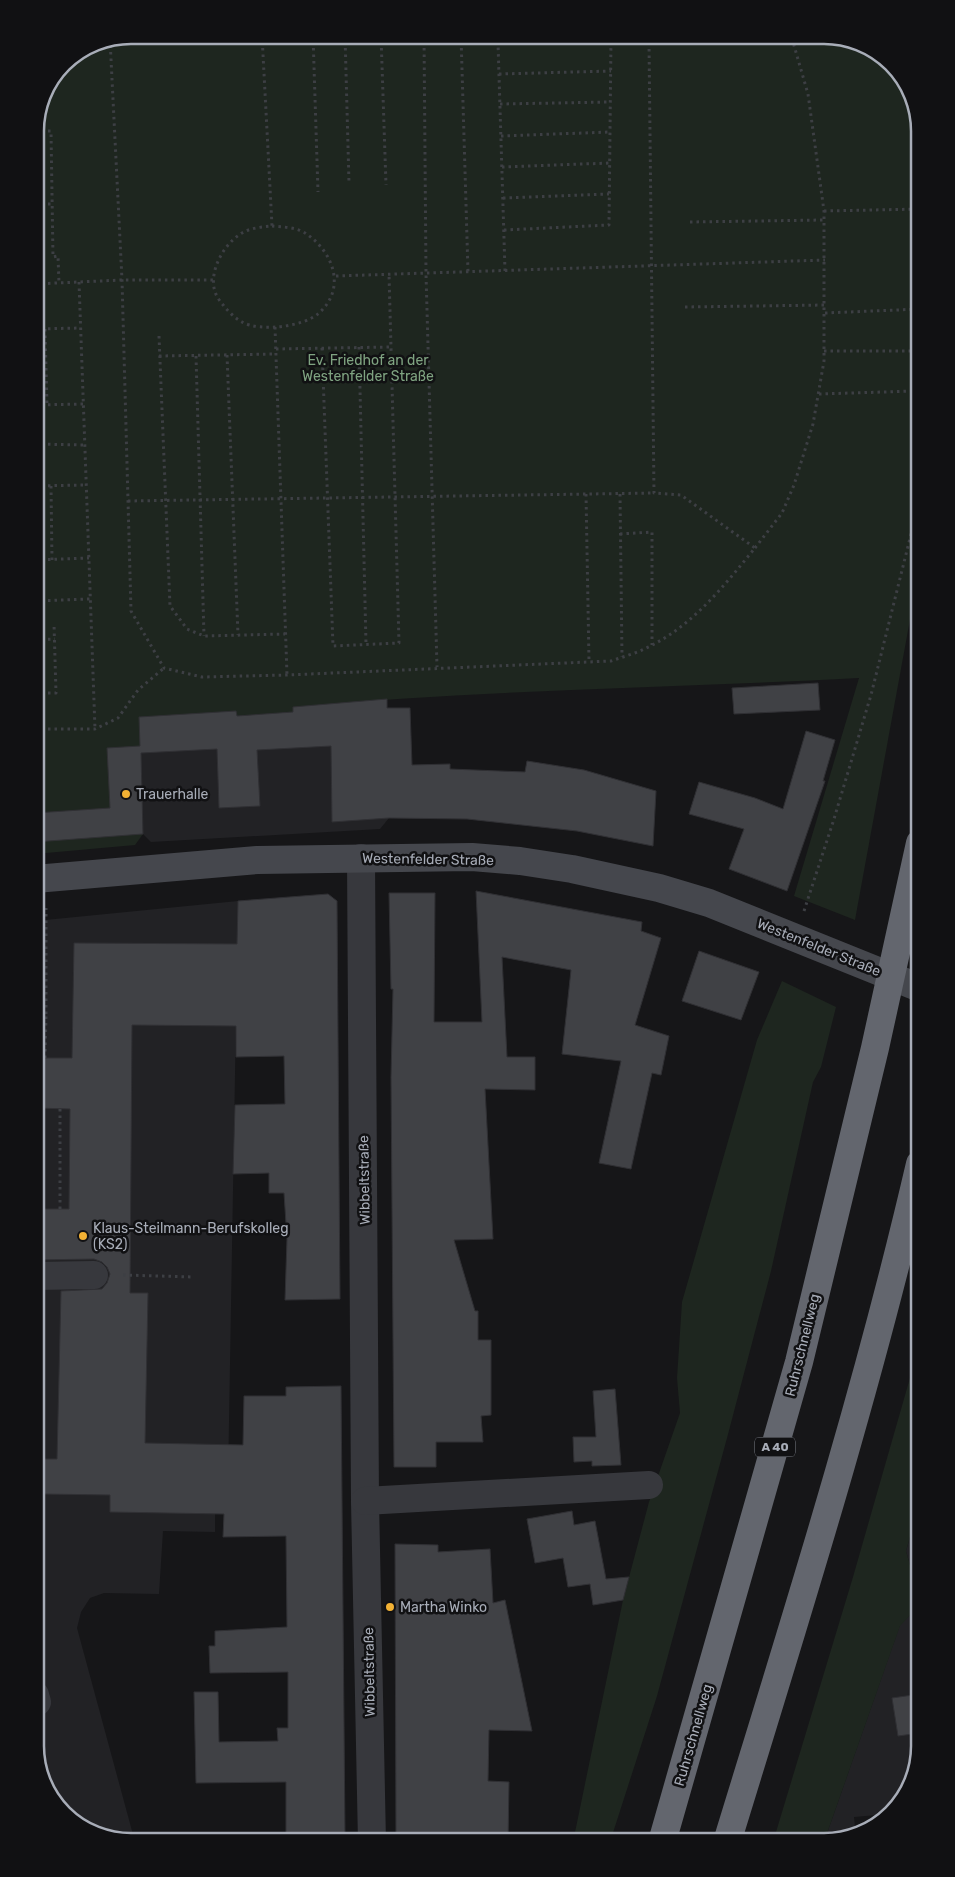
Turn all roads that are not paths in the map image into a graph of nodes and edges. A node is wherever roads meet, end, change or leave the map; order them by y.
1 (361, 858) junction
2 (44, 878) edge
3 (911, 887) edge
4 (911, 984) edge
5 (911, 1203) edge
6 (44, 1275) edge
7 (104, 1275) road end
8 (649, 1485) dead end
9 (365, 1502) junction
10 (372, 1833) edge
11 (665, 1833) edge
12 (731, 1833) edge

1 - 2 street, Westenfelder Straße
1 - 4 street, Westenfelder Straße
1 - 9 street, Wibbeltstraße
3 - 11 highway, Ruhrschnellweg / A 40
5 - 12 highway
6 - 7 street
8 - 9 street
9 - 10 street, Wibbeltstraße

